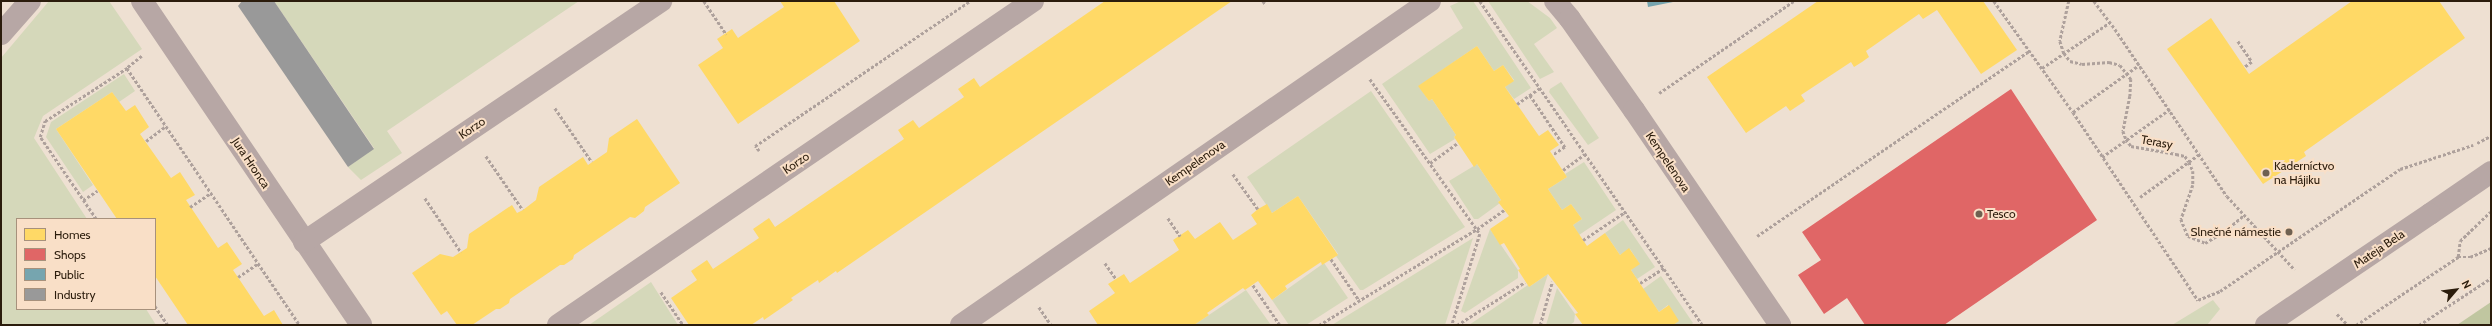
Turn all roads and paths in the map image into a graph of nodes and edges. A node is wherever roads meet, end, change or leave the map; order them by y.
1 (30, 1) edge
2 (142, 1) edge
3 (661, 1) edge
4 (704, 1) edge
5 (970, 1) edge
6 (1033, 1) edge
7 (1263, 1) edge
8 (1430, 1) edge
9 (1480, 1) edge
10 (1555, 1) edge
11 (1794, 1) edge
12 (1994, 1) edge
13 (2069, 1) edge
14 (2094, 1) edge
15 (1266, 5) dead end
16 (2109, 23) junction
17 (1, 34) edge
18 (726, 34) dead end
19 (2238, 41) dead end
20 (2029, 51) junction
21 (2064, 53) junction
22 (144, 54) dead end
23 (1352, 54) junction
24 (2140, 65) junction
25 (2245, 67) dead end
26 (127, 68) junction
27 (2042, 68) junction
28 (2128, 73) junction
29 (538, 84) junction
30 (1540, 88) junction
31 (1530, 95) junction
32 (1517, 104) dead end
33 (2170, 109) junction
34 (1634, 110) junction
35 (2073, 112) junction
36 (166, 126) junction
37 (469, 130) junction
38 (2126, 139) junction
39 (146, 141) dead end
40 (1458, 143) dead end
41 (2468, 148) dead end
42 (1216, 149) junction
43 (2201, 153) junction
44 (1585, 154) junction
45 (1553, 155) dead end
46 (2102, 157) junction
47 (592, 162) dead end
48 (1430, 162) junction
49 (2189, 162) junction
50 (1563, 170) dead end
51 (408, 172) junction
52 (2491, 172) edge
53 (776, 177) junction
54 (97, 191) dead end
55 (211, 193) junction
56 (2140, 197) dead end
57 (83, 200) junction
58 (190, 207) dead end
59 (1258, 209) dead end
60 (522, 210) dead end
61 (1504, 210) dead end
62 (2491, 211) edge
63 (1625, 212) junction
64 (2244, 215) junction
65 (95, 218) edge
66 (2255, 228) dead end
67 (1477, 229) junction
68 (1583, 240) dead end
69 (304, 242) junction
70 (2491, 248) edge
71 (461, 252) dead end
72 (1731, 254) junction
73 (2458, 257) junction
74 (1331, 259) dead end
75 (259, 263) junction
76 (645, 266) junction
77 (1664, 268) junction
78 (238, 277) dead end
79 (2491, 278) edge
80 (1526, 282) dead end
81 (1552, 282) dead end
82 (1640, 284) dead end
83 (1253, 285) dead end
84 (1359, 300) junction
85 (156, 307) edge
86 (168, 325) edge
87 (300, 325) edge
88 (361, 325) edge
89 (558, 325) edge
90 (683, 325) edge
91 (961, 325) edge
92 (1280, 325) edge
93 (1319, 325) edge
94 (1452, 325) edge
95 (1457, 325) edge
96 (1540, 325) edge
97 (1702, 325) edge
98 (1780, 325) edge
99 (2266, 325) edge
100 (2356, 325) edge
101 (2419, 325) edge

1 - 17 street
2 - 69 street, Jura Hronca
3 - 29 street, Korzo
4 - 18 path
5 - 53 path
6 - 53 street, Korzo
7 - 15 path
8 - 23 street, Kempelenova
9 - 30 path
10 - 34 street, Kempelenova
11 - 34 path
12 - 20 path
13 - 21 path
14 - 16 path
16 - 21 path
16 - 24 path
19 - 25 path
20 - 27 path
20 - 72 path
21 - 27 path
21 - 28 path
22 - 26 path
23 - 42 street, Kempelenova
23 - 48 path
24 - 28 path
24 - 33 path
26 - 36 path
26 - 57 path
27 - 35 path
28 - 35 path
28 - 38 path, Terasy
29 - 37 street, Korzo
29 - 47 path
30 - 31 path
30 - 44 path
31 - 32 path
31 - 45 path
33 - 38 path
33 - 43 path
34 - 72 street, Kempelenova
35 - 46 path
36 - 39 path
36 - 55 path
37 - 51 street, Korzo
37 - 60 path
38 - 46 path
38 - 49 path, Terasy
40 - 48 path
41 - 46 path, bridge
42 - 59 path
42 - 91 street, Kempelenova
43 - 49 path
43 - 64 path
44 - 50 path
44 - 63 path
48 - 67 path
49 - 56 path
49 - 64 path
51 - 69 street, Korzo
51 - 71 path
52 - 99 street, Mateja Bela, bridge
53 - 76 street, Korzo
54 - 57 path
55 - 58 path
55 - 75 path
57 - 65 path
61 - 67 path
62 - 73 path
63 - 68 path
63 - 77 path
64 - 66 path
67 - 84 path
67 - 94 path
69 - 88 street, Jura Hronca
70 - 73 path
72 - 98 street, Kempelenova
73 - 100 path
74 - 84 path
75 - 78 path
75 - 87 path
76 - 89 street, Korzo
76 - 90 path
77 - 82 path
77 - 97 path
79 - 101 path
80 - 95 path
81 - 96 path
83 - 92 path
84 - 93 path
85 - 86 path

